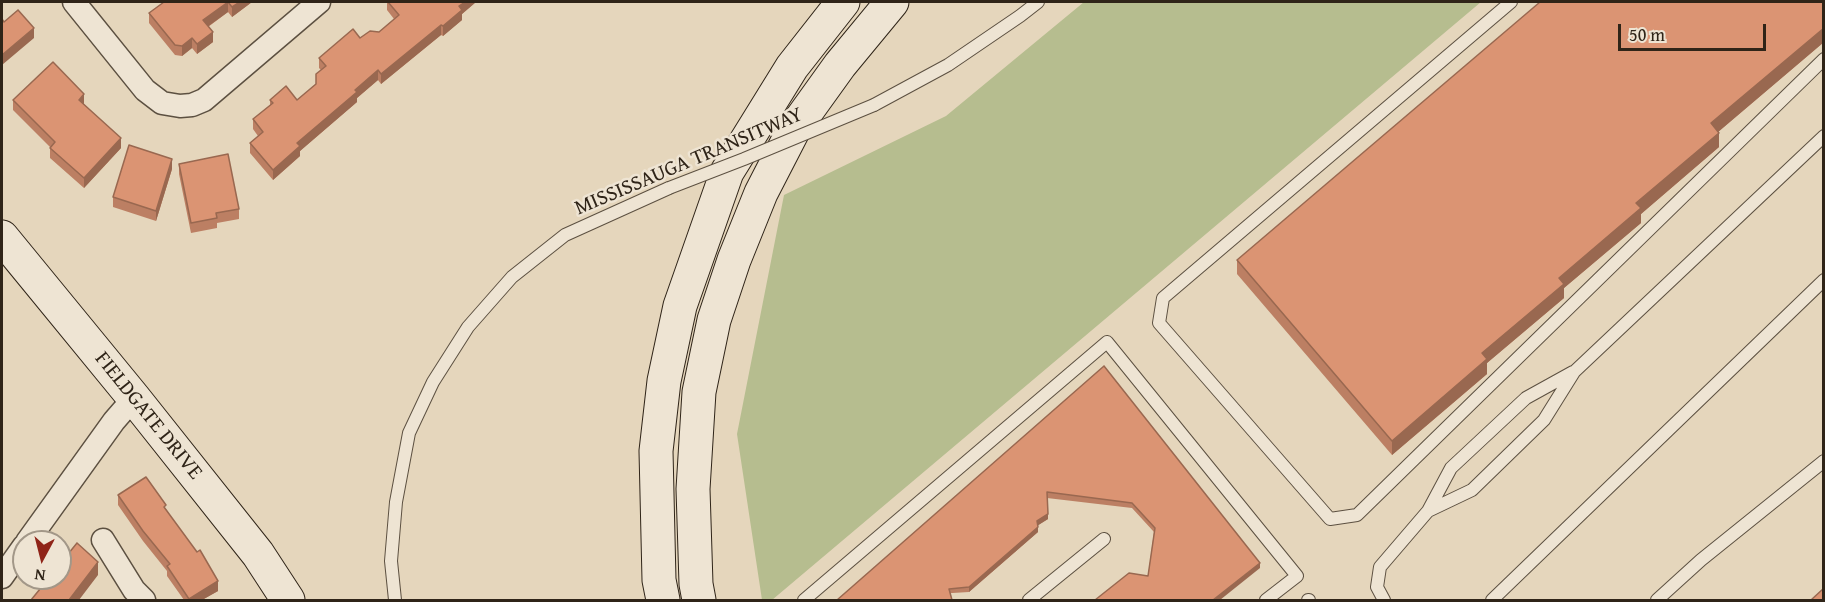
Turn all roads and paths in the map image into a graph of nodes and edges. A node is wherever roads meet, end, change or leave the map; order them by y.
1 (74, 2) edge
2 (319, 2) edge
3 (843, 2) edge
4 (892, 2) edge
5 (1038, 2) edge
6 (1511, 2) edge
7 (1824, 59) edge
8 (1824, 136) edge
9 (2, 237) edge
10 (1824, 280) edge
11 (1574, 372) junction
12 (134, 398) junction
13 (1824, 461) edge
14 (1428, 511) junction
15 (36, 530) edge
16 (1104, 539) dead end
17 (103, 540) dead end
18 (12, 563) edge
19 (2, 577) edge
20 (702, 595) edge
21 (134, 597) edge
22 (288, 600) edge
23 (395, 600) edge
24 (663, 600) edge
25 (804, 600) edge
26 (1029, 600) edge
27 (1266, 600) edge
28 (1384, 600) edge
29 (1492, 600) edge
30 (1657, 600) edge

1 - 2 street
3 - 24 main road
4 - 20 main road
5 - 23 lane, MISSISSAUGA TRANSITWAY, bridge
6 - 7 lane
8 - 11 lane
9 - 12 main road, FIELDGATE DRIVE
10 - 29 lane
11 - 14 lane
11 - 14 lane
12 - 15 street
12 - 22 main road, FIELDGATE DRIVE
13 - 30 lane
14 - 28 lane
16 - 26 lane
17 - 21 street
18 - 19 street
25 - 27 lane

